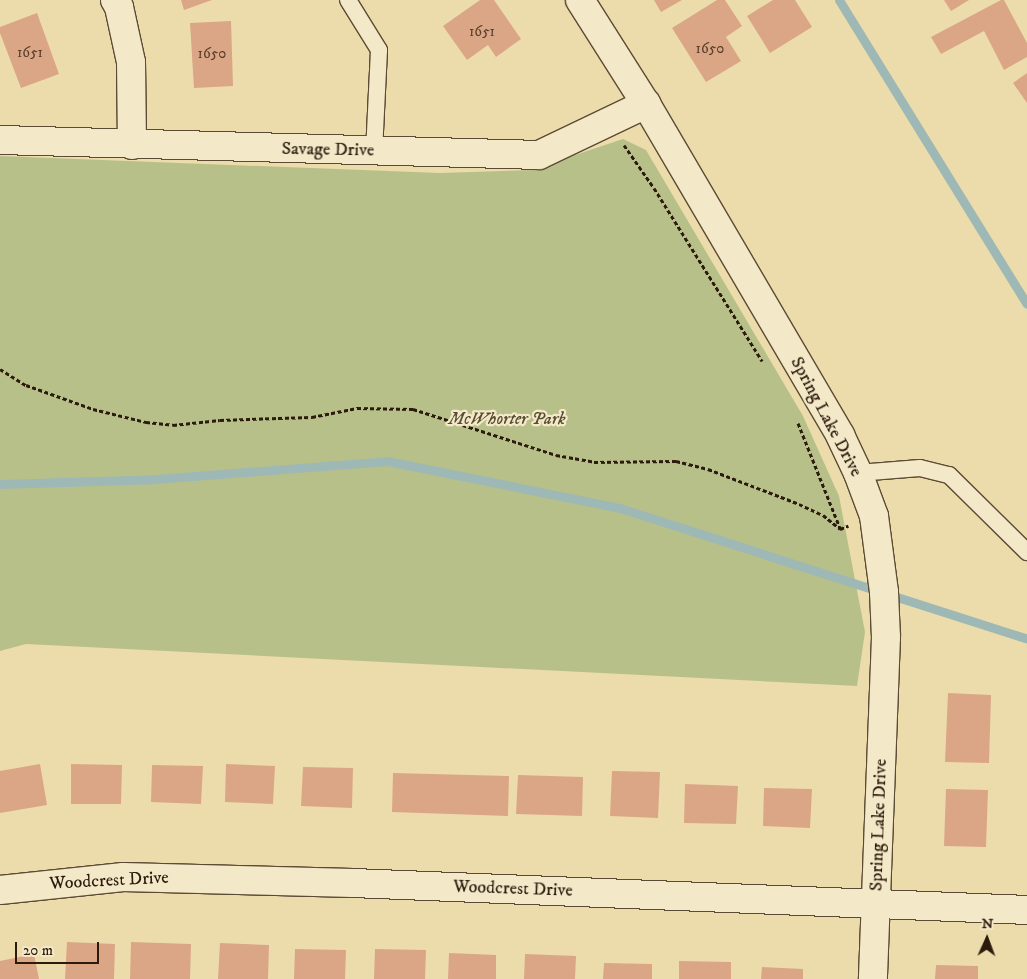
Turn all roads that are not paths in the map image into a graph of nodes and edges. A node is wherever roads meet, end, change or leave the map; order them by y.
1 (115, 0) edge
2 (348, 0) edge
3 (580, 0) edge
4 (646, 104) junction
5 (0, 140) edge
6 (132, 145) junction
7 (374, 151) junction
8 (858, 473) junction
9 (1027, 552) edge
10 (0, 890) edge
11 (876, 904) junction
12 (1027, 910) edge
13 (873, 979) edge

1 - 6 street
2 - 7 lane
3 - 4 street, Spring Lake Drive
4 - 7 street, Savage Drive
4 - 8 street, Spring Lake Drive
5 - 6 street, Savage Drive
6 - 7 street, Savage Drive
8 - 9 lane
8 - 11 street, Spring Lake Drive
10 - 11 street, Woodcrest Drive
11 - 12 street, Woodcrest Drive
11 - 13 street, Spring Lake Drive

